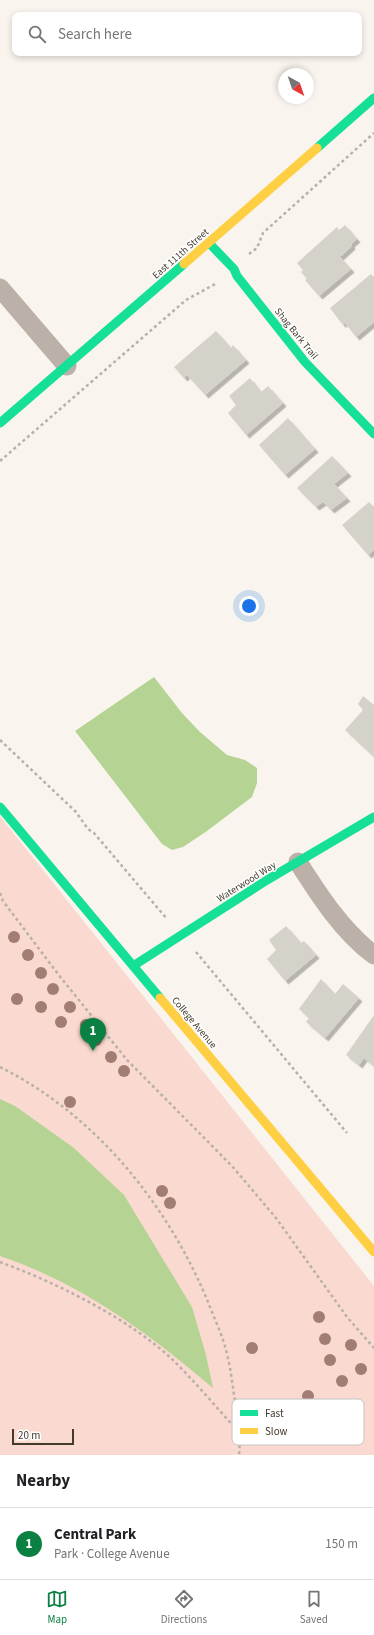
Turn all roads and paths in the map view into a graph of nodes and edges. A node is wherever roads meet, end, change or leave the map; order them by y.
1 (374, 98) edge
2 (374, 133) edge
3 (209, 242) junction
4 (234, 269) junction
5 (0, 288) edge
6 (67, 366) junction
7 (0, 423) edge
8 (374, 434) edge
9 (0, 461) edge
10 (0, 807) edge
11 (374, 817) edge
12 (298, 862) junction
13 (0, 893) edge
14 (374, 955) edge
15 (133, 966) junction
16 (0, 1067) edge
17 (374, 1252) edge
18 (0, 1262) edge
19 (374, 1348) edge
20 (233, 1399) edge
21 (232, 1425) edge
22 (239, 1445) edge
23 (239, 1455) edge

1 - 3 main road, East 111th Street
2 - 4 path
3 - 4 main road, Shag Bark Trail
3 - 6 main road, East 111th Street
4 - 8 main road, Shag Bark Trail
4 - 9 path
5 - 6 street
6 - 7 main road, East 111th Street
10 - 15 main road, College Avenue
11 - 12 main road, Waterwood Way
12 - 14 street
12 - 15 main road, Waterwood Way
13 - 19 path
15 - 17 main road, College Avenue
16 - 20 path
18 - 21 path
22 - 23 path

